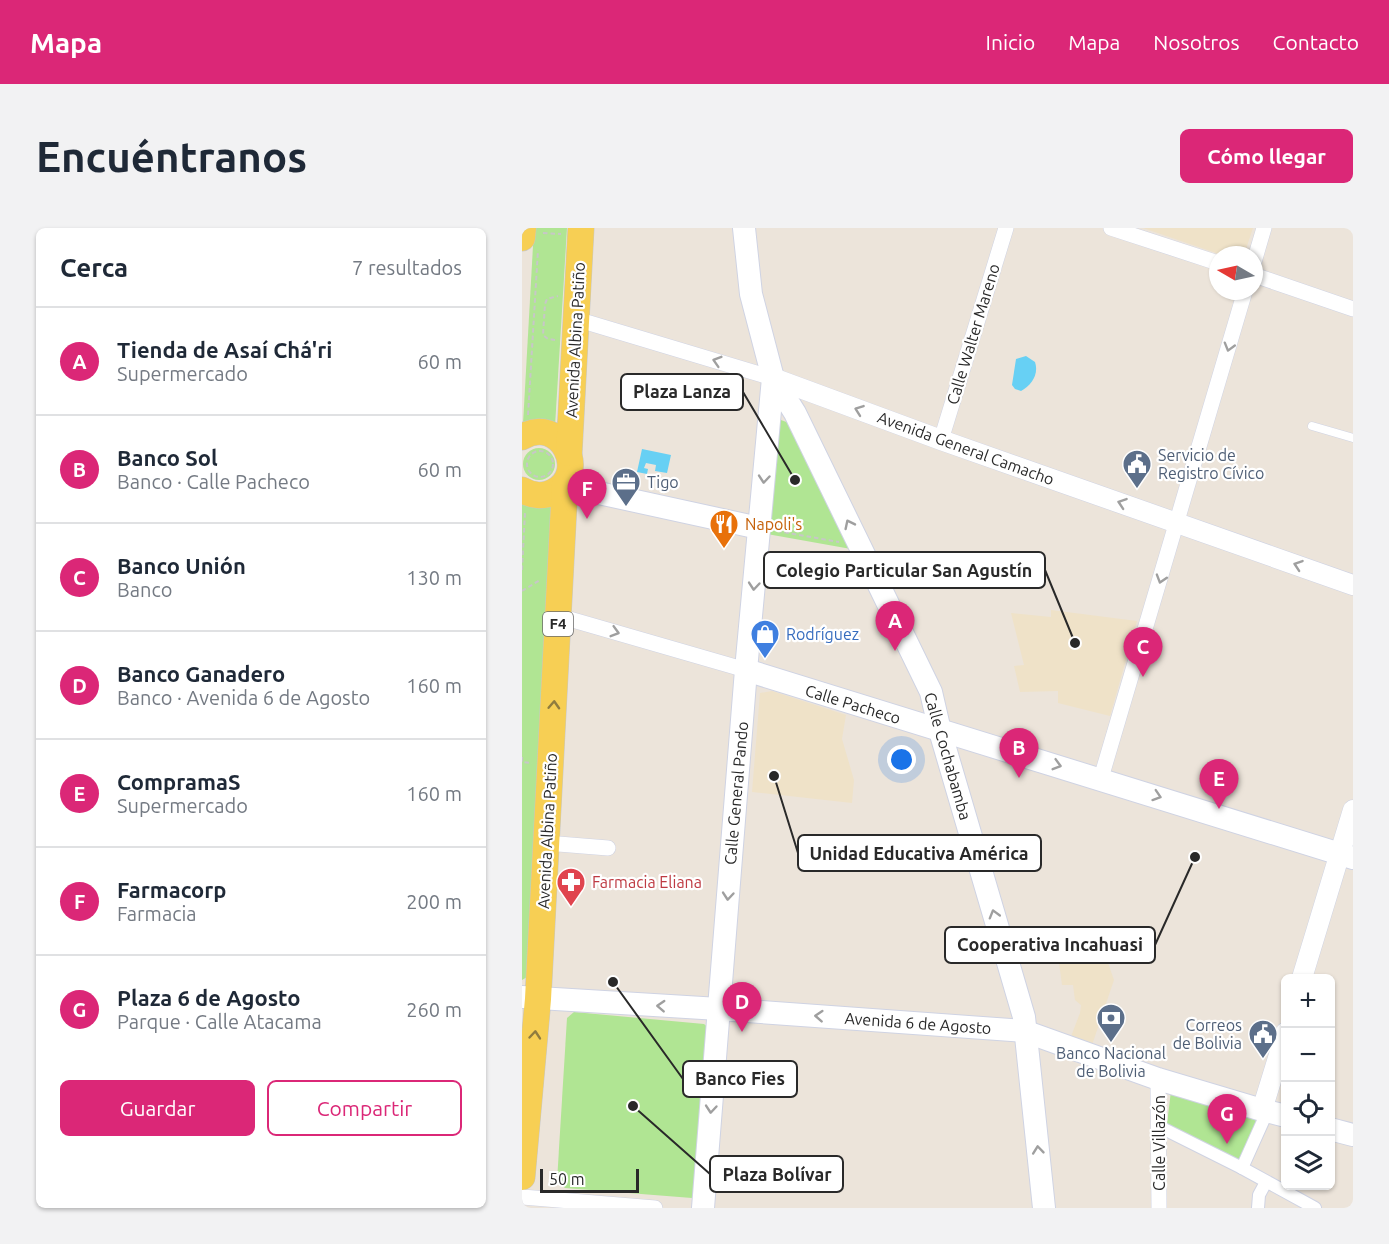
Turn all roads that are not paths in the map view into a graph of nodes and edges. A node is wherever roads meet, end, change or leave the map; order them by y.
1 (744, 228) edge
2 (1006, 228) edge
3 (1111, 228) edge
4 (1264, 228) edge
5 (574, 231) edge
6 (1259, 246) edge
7 (1209, 260) edge
8 (1263, 278) edge
9 (1242, 300) edge
10 (1353, 309) edge
11 (576, 319) junction
12 (773, 378) junction
13 (1312, 426) dead end
14 (525, 429) edge
15 (1353, 438) edge
16 (941, 440) junction
17 (563, 471) junction
18 (524, 499) edge
19 (1177, 523) junction
20 (759, 528) junction
21 (1353, 585) edge
22 (559, 616) junction
23 (746, 670) junction
24 (940, 731) junction
25 (1101, 778) junction
26 (1353, 810) edge
27 (546, 843) junction
28 (608, 848) dead end
29 (1346, 855) edge
30 (1303, 974) edge
31 (530, 998) edge
32 (719, 1009) junction
33 (1024, 1031) junction
34 (1281, 1061) edge
35 (1158, 1079) junction
36 (1272, 1112) edge
37 (1160, 1127) junction
38 (1335, 1130) edge
39 (1353, 1135) edge
40 (1242, 1168) junction
41 (522, 1177) edge
42 (1266, 1182) junction
43 (522, 1197) edge
44 (655, 1208) edge
45 (703, 1208) edge
46 (1044, 1208) edge
47 (1159, 1208) edge
48 (1258, 1208) edge
49 (1315, 1208) edge

1 - 12 main road, Calle Cochabamba
2 - 16 street, Calle Walter Mareno
3 - 7 street
4 - 6 street
5 - 11 main road, Avenida Albina Patiño / F4
8 - 10 street
9 -> 19 street
12 -> 11 street, Avenida General Camacho
11 - 17 main road, Avenida Albina Patiño / F4
16 -> 12 street, Avenida General Camacho
12 -> 20 main road, Calle General Pando
24 -> 12 main road, Calle Cochabamba
13 - 15 lane
14 - 17 main road
19 -> 16 street, Avenida General Camacho
17 - 18 main road
17 - 20 main road
17 - 22 main road, Avenida Albina Patiño / F4
21 -> 19 street, Avenida General Camacho
19 -> 25 street
20 -> 23 main road, Calle General Pando
22 -> 23 street, Calle Pacheco
27 -> 22 main road, Avenida Albina Patiño / F4
23 - 24 main road, Calle Pacheco
23 -> 32 main road, Calle General Pando
24 -> 25 main road, Calle Pacheco
33 -> 24 main road, Calle Cochabamba
25 -> 29 main road, Calle Pacheco
26 - 29 street
27 - 28 street
27 - 31 main road, Avenida Albina Patiño / F4
29 - 30 street
32 -> 31 main road, Avenida 6 de Agosto
41 -> 31 main road, Avenida Albina Patiño / F4
33 -> 32 main road, Avenida 6 de Agosto
32 -> 45 main road, Calle General Pando
33 - 35 main road, Avenida 6 de Agosto
46 -> 33 main road, Calle Cochabamba
34 - 36 street
35 - 36 main road, Avenida 6 de Agosto
35 - 37 street, Calle Villazón
36 - 40 street
37 - 40 street
37 - 47 street, Calle Villazón
38 - 39 main road
40 - 42 street
42 - 48 street
42 - 49 street
43 - 44 street

